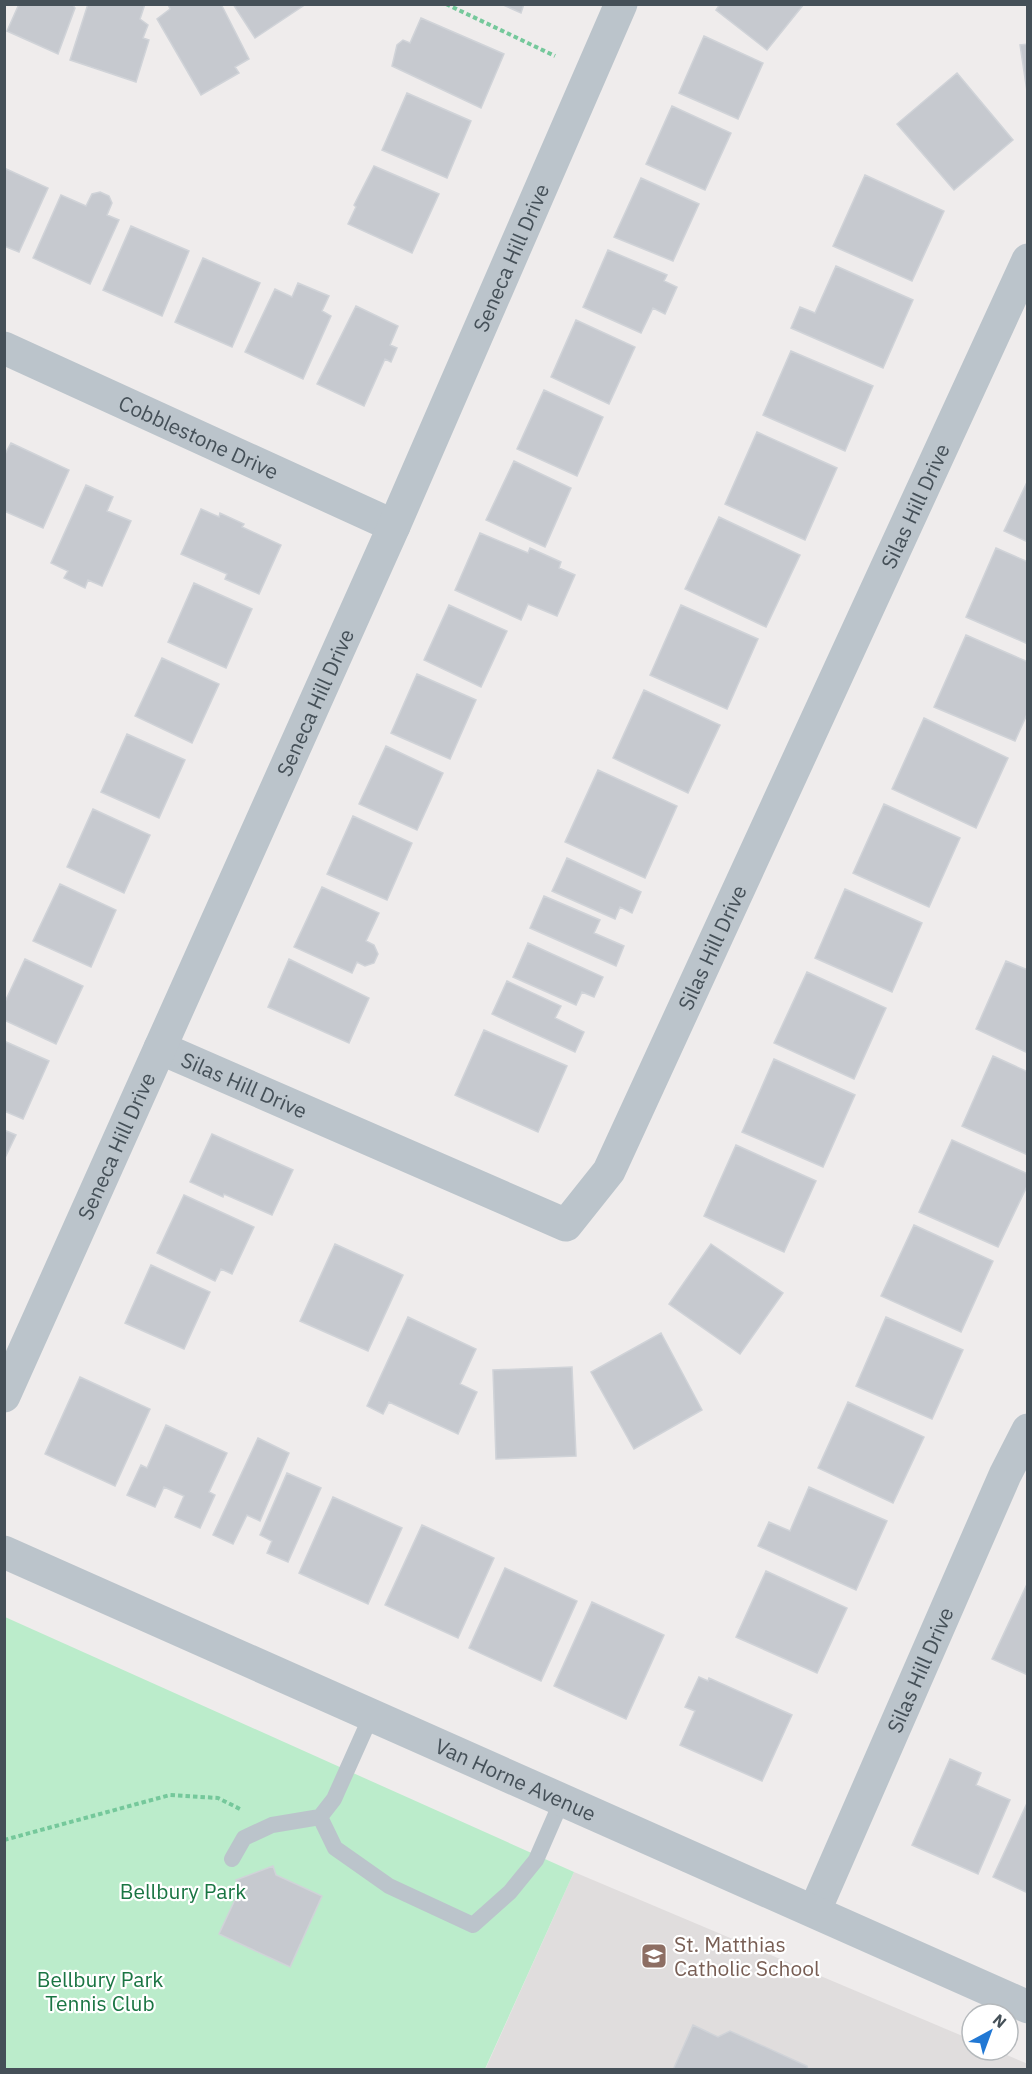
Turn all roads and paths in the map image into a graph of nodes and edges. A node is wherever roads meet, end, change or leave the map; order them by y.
1 (446, 4) edge
2 (621, 4) edge
3 (555, 56) dead end
4 (1028, 260) edge
5 (4, 348) edge
6 (394, 526) junction
7 (160, 1048) junction
8 (4, 1396) edge
9 (1028, 1430) edge
10 (1016, 1480) edge
11 (4, 1552) edge
12 (372, 1714) junction
13 (563, 1798) junction
14 (320, 1817) junction
15 (272, 1825) junction
16 (4, 1840) edge
17 (232, 1858) dead end
18 (815, 1910) junction
19 (1028, 2007) edge

1 - 3 path
2 - 6 street, Seneca Hill Drive
4 - 7 street, Silas Hill Drive
5 - 6 street, Cobblestone Drive
6 - 7 street, Seneca Hill Drive
7 - 8 street, Seneca Hill Drive
9 - 10 street, Silas Hill Drive
10 - 18 street, Silas Hill Drive
11 - 12 street, Van Horne Avenue
12 - 13 street, Van Horne Avenue
12 - 14 lane
13 - 14 lane
13 - 18 street, Van Horne Avenue
14 - 15 lane
15 - 16 path
15 - 17 lane
18 - 19 street, Van Horne Avenue

